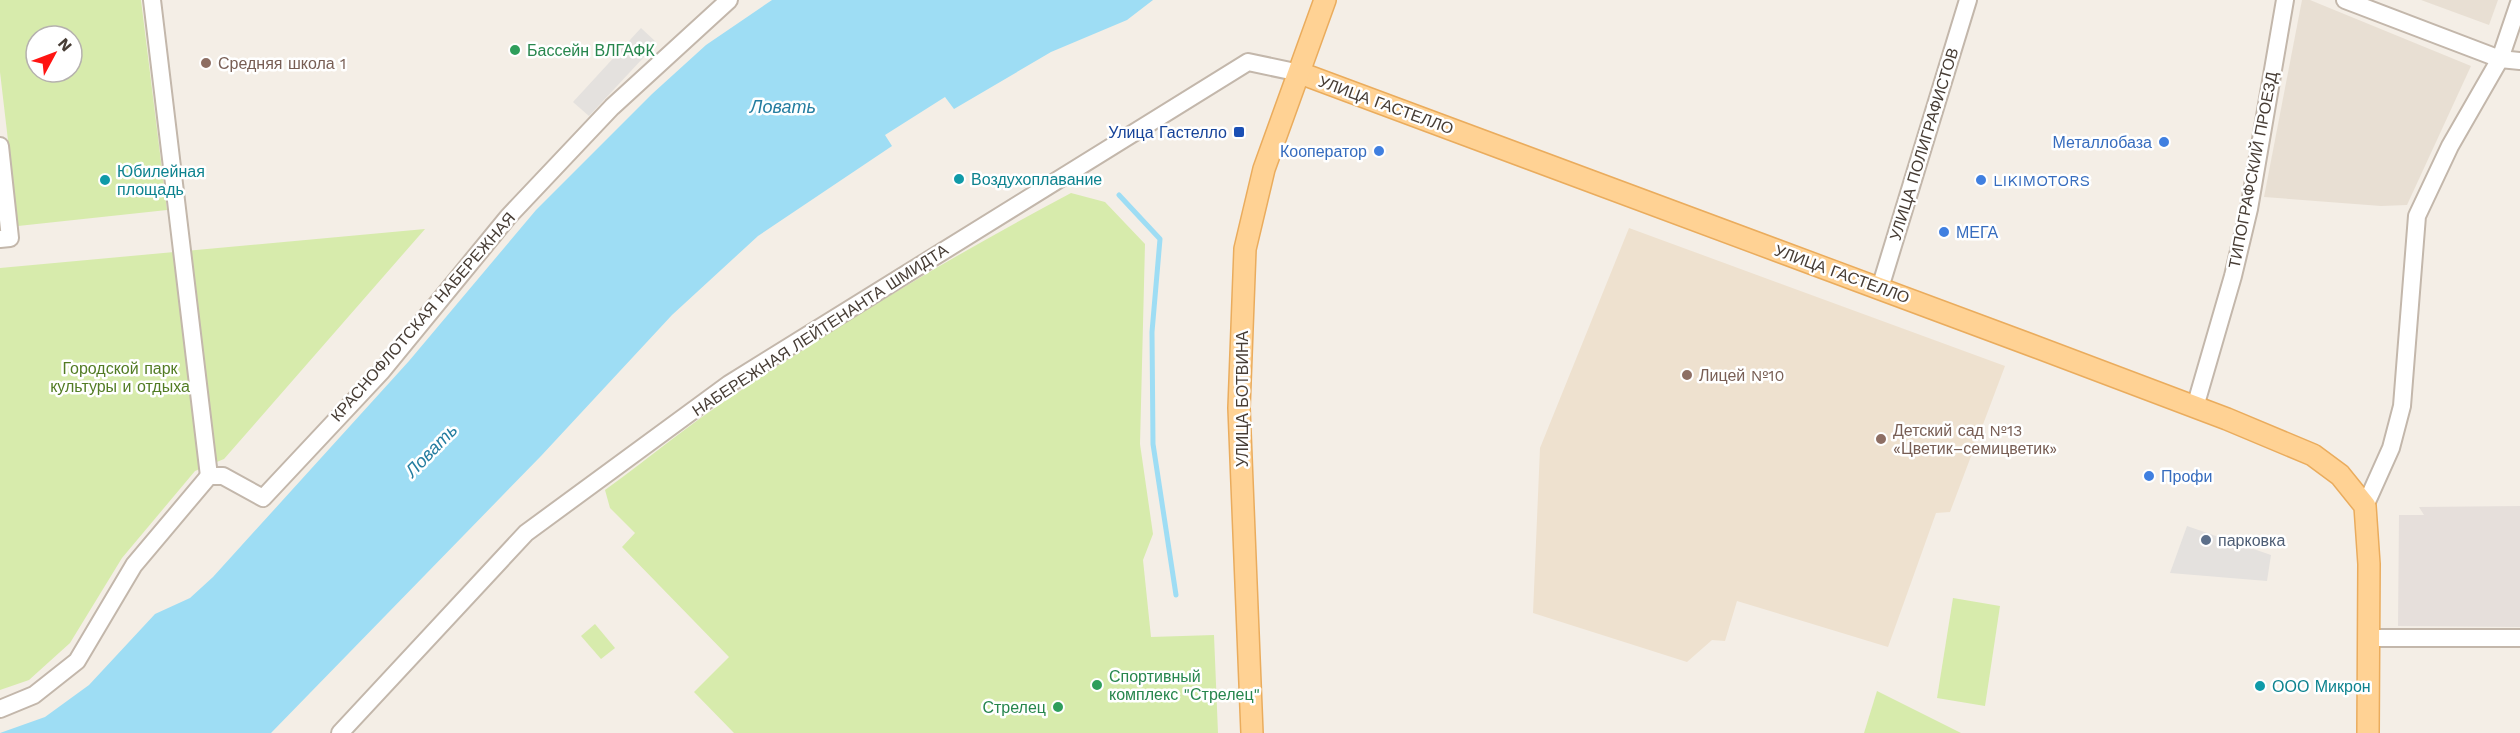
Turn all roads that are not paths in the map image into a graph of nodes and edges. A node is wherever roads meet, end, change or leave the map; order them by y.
1 (152, 0) edge
2 (729, 0) edge
3 (1325, 0) edge
4 (1968, 0) edge
5 (2285, 0) edge
6 (2345, 0) edge
7 (2520, 0) edge
8 (2500, 59) junction
9 (2520, 61) edge
10 (1300, 73) junction
11 (0, 146) edge
12 (5, 239) edge
13 (1880, 288) junction
14 (2195, 406) junction
15 (209, 476) junction
16 (2366, 506) junction
17 (2369, 638) junction
18 (2520, 638) edge
19 (0, 709) edge
20 (340, 733) edge
21 (1252, 733) edge
22 (2368, 733) edge

1 - 15 street
2 - 15 street, КРАСНОФЛОТСКАЯ НАБЕРЕЖНАЯ
3 - 10 main road, УЛИЦА БОТВИНА
4 - 13 street, УЛИЦА ПОЛИГРАФИСТОВ
5 - 14 street, ТИПОГРАФСКИЙ ПРОЕЗД
6 - 8 street
7 - 8 street
8 - 9 street
8 - 16 street
10 - 13 main road, УЛИЦА ГАСТЕЛЛО
10 - 20 street, НАБЕРЕЖНАЯ ЛЕЙТЕНАНТА ШМИДТА
10 - 21 main road, УЛИЦА БОТВИНА
11 - 12 street
13 - 14 main road, УЛИЦА ГАСТЕЛЛО
14 - 16 main road, УЛИЦА ГАСТЕЛЛО
15 - 19 street
16 - 17 main road
17 - 18 street
17 - 22 main road

